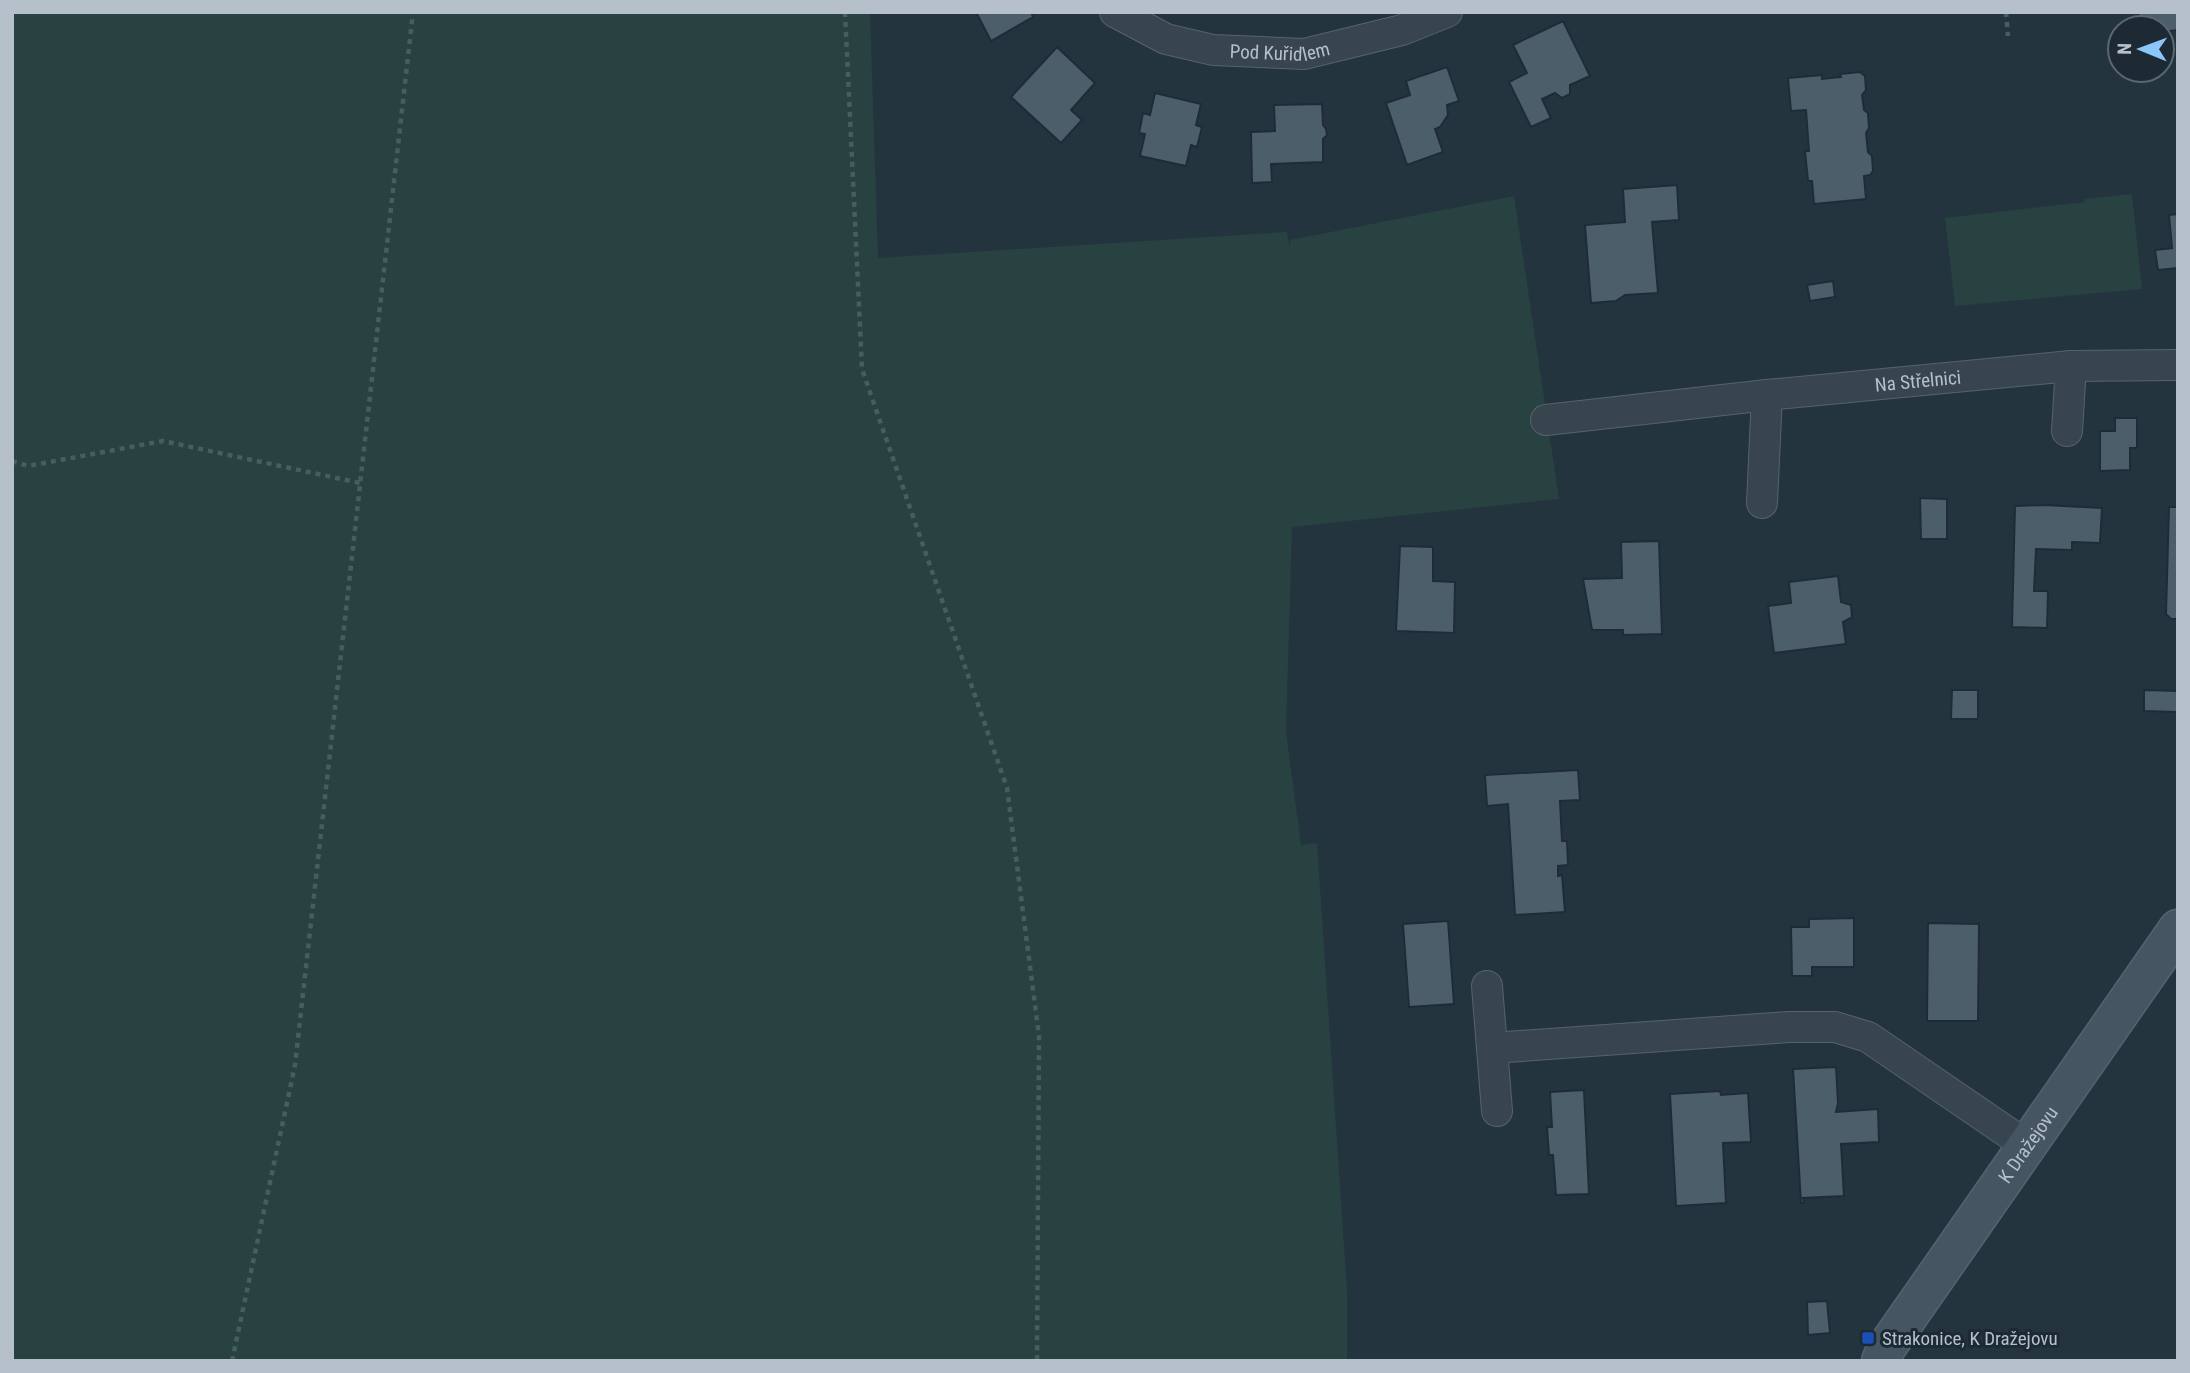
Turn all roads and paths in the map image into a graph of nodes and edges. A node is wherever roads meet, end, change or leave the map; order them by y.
1 (413, 12) edge
2 (845, 12) edge
3 (1115, 12) edge
4 (1447, 12) edge
5 (2006, 12) edge
6 (2008, 36) dead end
7 (2178, 365) edge
8 (2071, 366) junction
9 (1767, 395) junction
10 (1546, 420) dead end
11 (2067, 431) dead end
12 (12, 461) edge
13 (360, 483) junction
14 (1762, 503) dead end
15 (2178, 929) edge
16 (1487, 986) dead end
17 (1492, 1048) junction
18 (1497, 1111) dead end
19 (2026, 1145) junction
20 (232, 1361) edge
21 (1037, 1361) edge
22 (1881, 1361) edge

1 - 13 path
2 - 21 path
3 - 4 street, Pod Kuřidlem
5 - 6 path
7 - 8 street, Na Střelnici
8 - 9 street, Na Střelnici
8 - 11 street
9 - 10 street, Na Střelnici
9 - 14 street
12 - 13 path
13 - 20 path
15 - 19 street, K Dražejovu
16 - 17 street
17 - 18 street
17 - 19 street
19 - 22 street, K Dražejovu

